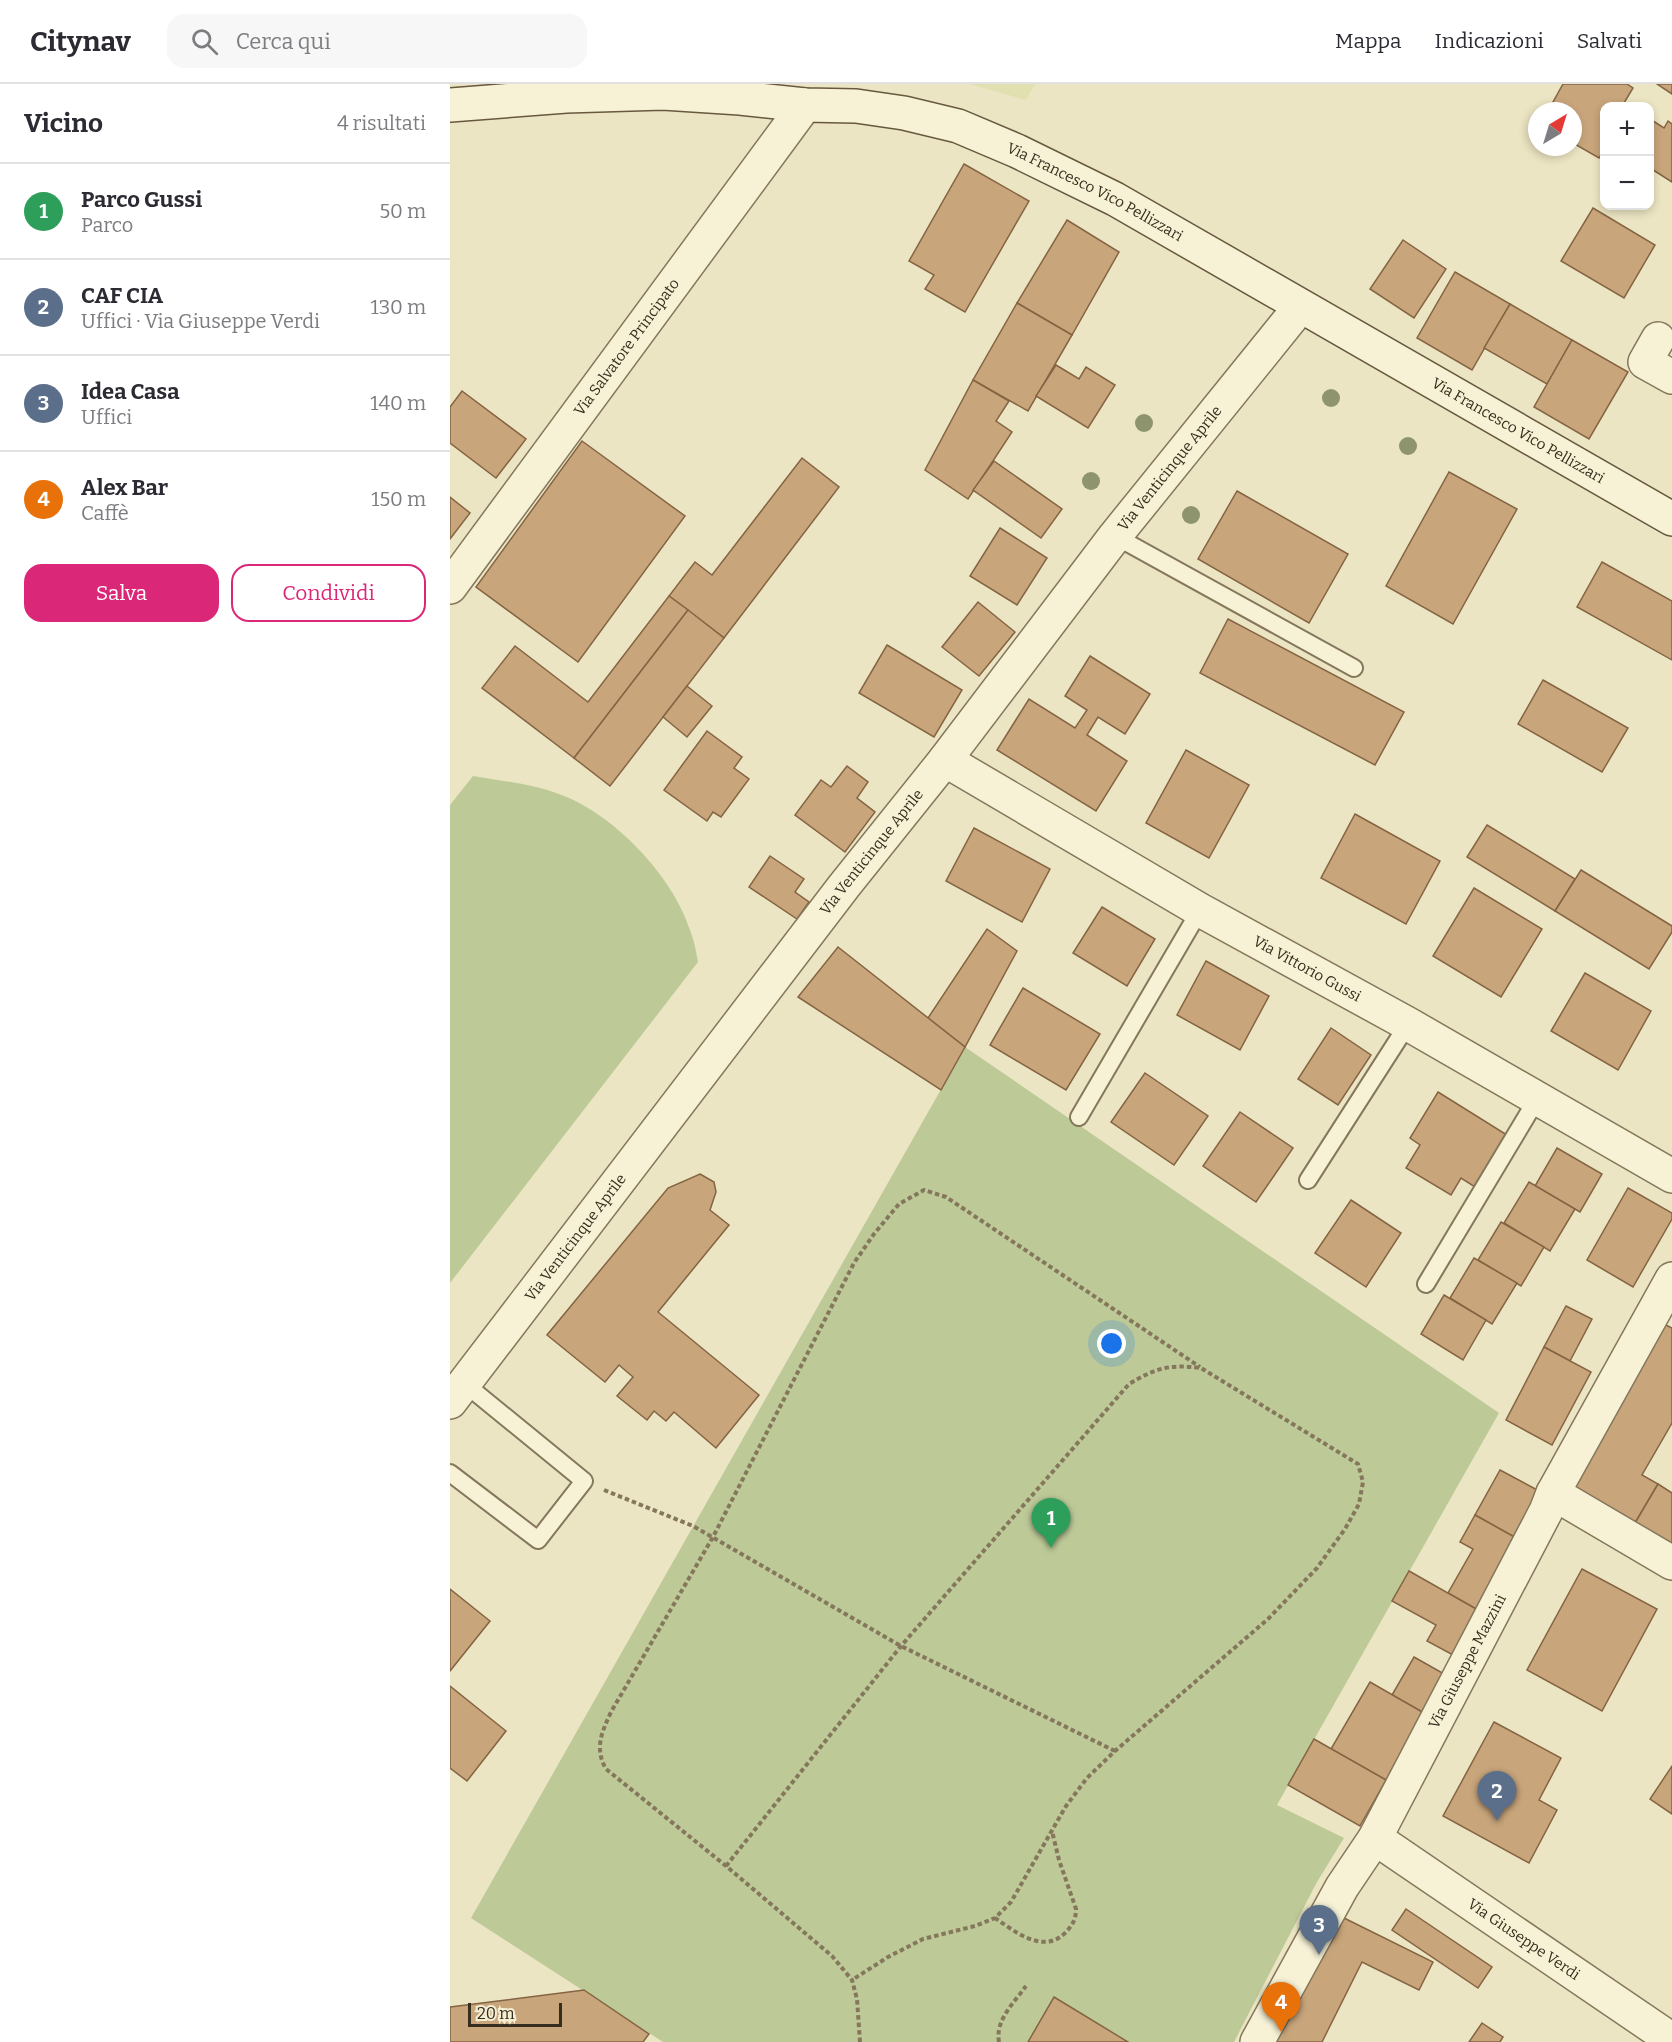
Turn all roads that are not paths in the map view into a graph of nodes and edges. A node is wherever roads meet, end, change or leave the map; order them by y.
1 (450, 105) edge
2 (805, 105) junction
3 (1300, 307) junction
4 (1658, 339) dead end
5 (1672, 377) edge
6 (1672, 519) edge
7 (1115, 536) junction
8 (450, 587) edge
9 (1354, 668) dead end
10 (945, 760) junction
11 (1200, 910) junction
12 (1408, 1024) junction
13 (1537, 1099) junction
14 (1078, 1117) dead end
15 (1672, 1176) edge
16 (1308, 1180) dead end
17 (1672, 1279) edge
18 (1426, 1284) dead end
19 (457, 1392) edge
20 (450, 1473) edge
21 (1553, 1493) junction
22 (1672, 1563) edge
23 (1375, 1838) junction
24 (1672, 2040) edge
25 (1257, 2042) edge

1 - 2 street, Via Francesco Vico Pellizzari
2 - 3 street, Via Francesco Vico Pellizzari
2 - 8 street, Via Salvatore Principato
3 - 6 street, Via Francesco Vico Pellizzari
3 - 7 street, Via Venticinque Aprile
4 - 5 street
7 - 9 lane
7 - 10 street, Via Venticinque Aprile
10 - 11 street, Via Vittorio Gussi
10 - 19 street, Via Venticinque Aprile
11 - 12 street, Via Vittorio Gussi
11 - 14 lane
12 - 13 street, Via Vittorio Gussi
12 - 16 lane
13 - 15 street, Via Vittorio Gussi
13 - 18 lane
17 - 21 street, Via Giuseppe Mazzini
19 - 20 lane
21 - 22 street
21 - 23 street, Via Giuseppe Mazzini
23 - 24 street, Via Giuseppe Verdi
23 - 25 street, Via Giuseppe Mazzini

